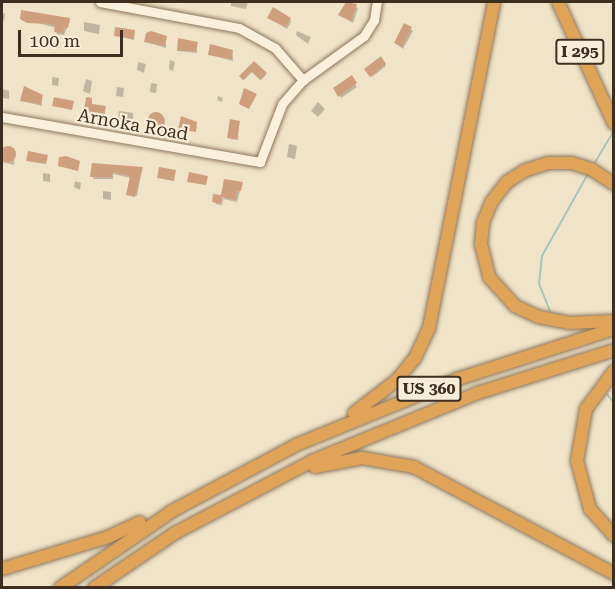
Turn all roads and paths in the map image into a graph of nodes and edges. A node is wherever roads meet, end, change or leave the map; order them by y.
1 (100, 2) edge
2 (377, 2) edge
3 (494, 2) edge
4 (558, 2) edge
5 (303, 80) junction
6 (2, 117) edge
7 (614, 124) edge
8 (611, 182) edge
9 (614, 321) edge
10 (614, 329) edge
11 (614, 350) edge
12 (614, 371) edge
13 (251, 467) junction
14 (219, 484) junction
15 (176, 533) junction
16 (614, 536) edge
17 (2, 568) edge
18 (614, 574) edge
19 (60, 588) edge
20 (94, 588) edge

1 - 5 street
2 - 5 street
3 - 13 highway
4 - 7 highway, I 295
5 - 6 street, Arnoka Road
8 - 9 highway
10 - 13 highway, US 360
11 - 15 highway, US 360
12 - 16 highway
13 - 14 highway, US 360
14 - 17 highway
14 - 19 highway, US 360
15 - 18 highway
15 - 20 highway, US 360

